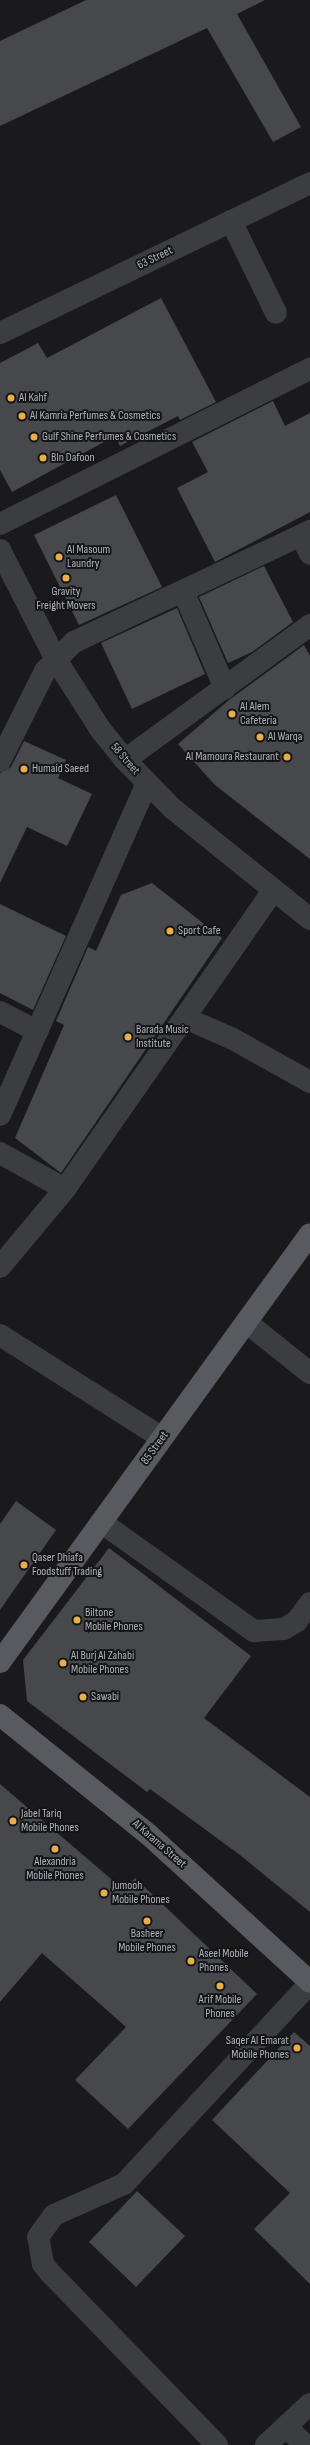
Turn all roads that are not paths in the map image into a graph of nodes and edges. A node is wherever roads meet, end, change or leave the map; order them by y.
1 (310, 183) edge
2 (231, 222) junction
3 (276, 313) dead end
4 (0, 333) edge
5 (310, 369) edge
6 (0, 524) edge
7 (307, 540) edge
8 (0, 550) edge
9 (183, 591) junction
10 (310, 625) edge
11 (55, 658) junction
12 (225, 688) junction
13 (125, 760) junction
14 (0, 761) edge
15 (147, 784) junction
16 (273, 891) junction
17 (310, 919) edge
18 (0, 1012) edge
19 (185, 1018) junction
20 (37, 1031) junction
21 (310, 1082) edge
22 (0, 1115) edge
23 (0, 1152) edge
24 (65, 1189) junction
25 (310, 1234) edge
26 (0, 1267) edge
27 (246, 1322) junction
28 (0, 1335) edge
29 (310, 1373) edge
30 (162, 1438) junction
31 (101, 1522) junction
32 (310, 1604) edge
33 (0, 1662) edge
34 (0, 1715) edge
35 (310, 1982) edge
36 (310, 2404) edge
37 (286, 2427) junction
38 (269, 2444) edge
39 (217, 2445) edge
40 (306, 2445) edge

1 - 2 street, 63 Street
2 - 3 street
2 - 4 street, 63 Street
5 - 6 street
7 - 9 street
8 - 11 street, 58 Street
9 - 11 street
9 - 12 street
10 - 12 street
11 - 13 street, 58 Street
11 - 14 street
12 - 13 street
13 - 15 street, 58 Street
15 - 16 street, 58 Street
15 - 20 street
16 - 17 street, 58 Street
16 - 19 street
18 - 20 street
19 - 21 street
19 - 24 street
20 - 22 street
23 - 24 street
24 - 26 street
25 - 27 main road, 85 Street
27 - 29 street
27 - 30 main road, 85 Street
28 - 30 street
30 - 31 main road, 85 Street
31 - 32 street
31 - 33 main road, 85 Street
34 - 35 main road, Al Karama Street
35 - 39 street
36 - 37 street
37 - 38 street
37 - 40 street

